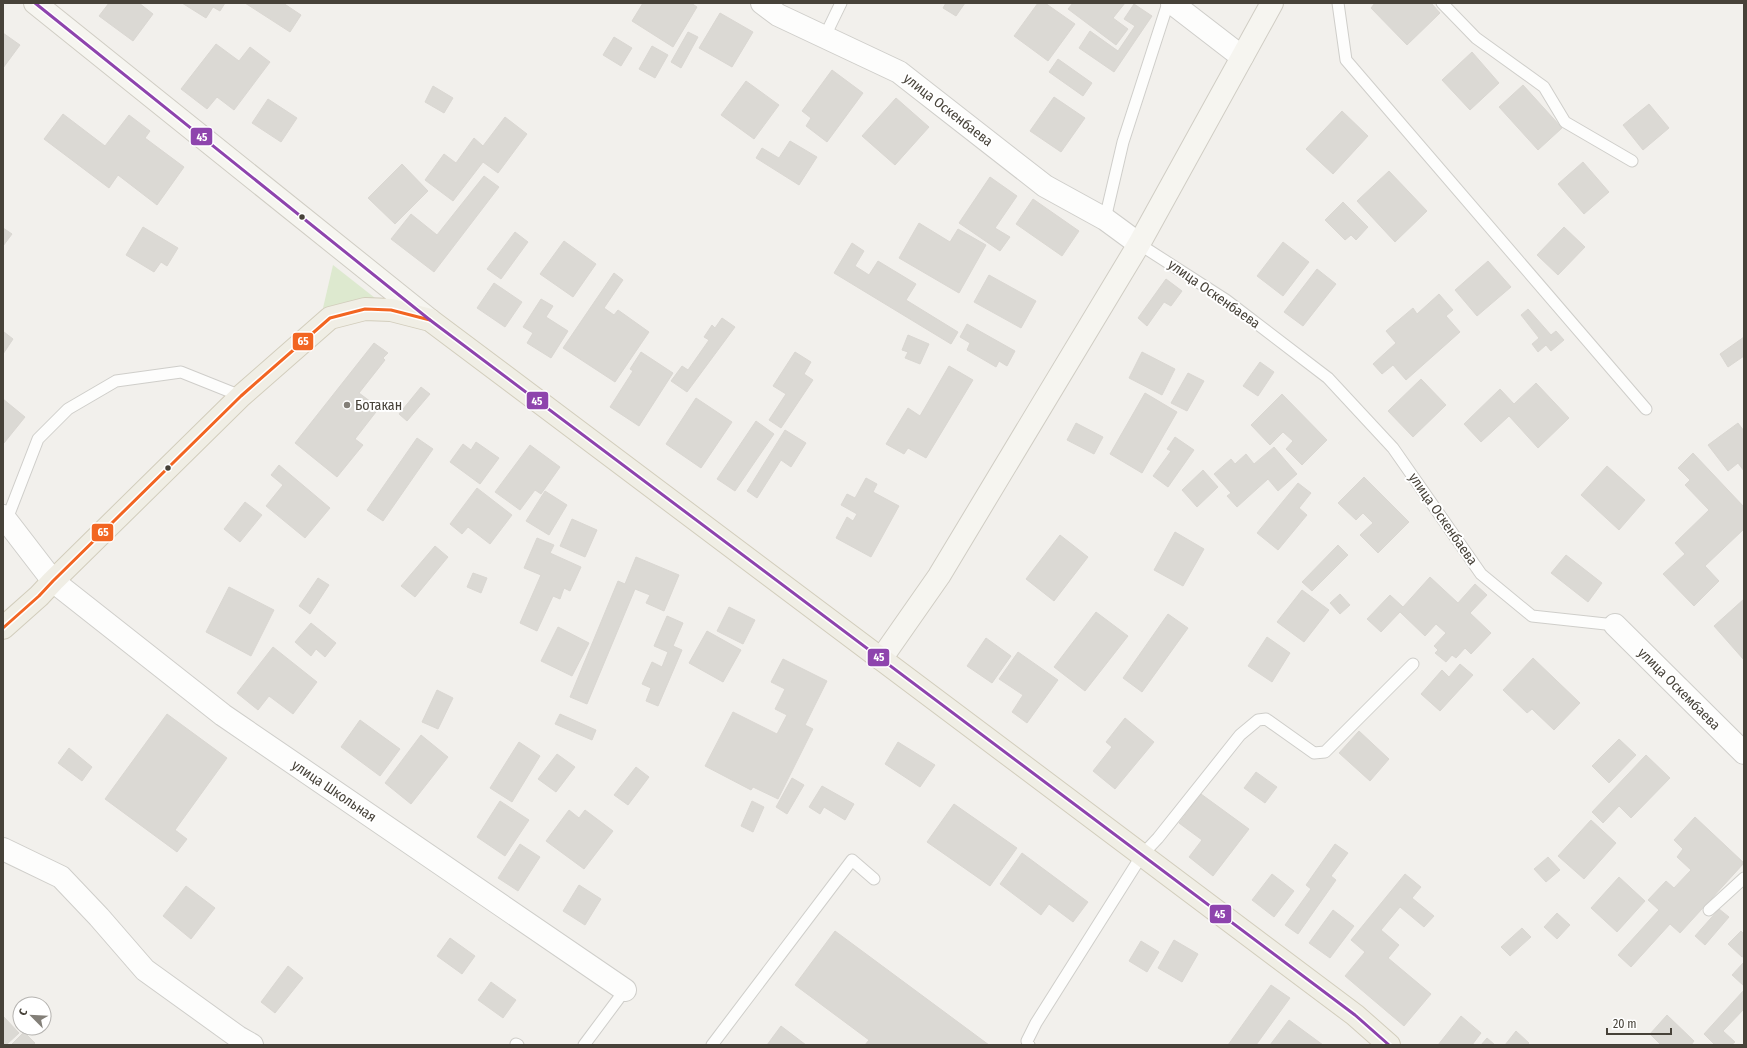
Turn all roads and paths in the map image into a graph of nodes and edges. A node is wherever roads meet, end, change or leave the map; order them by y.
1 (762, 3) edge
2 (841, 3) edge
3 (1168, 3) edge
4 (1172, 3) edge
5 (1272, 3) edge
6 (1338, 3) edge
7 (1442, 3) edge
8 (45, 6) edge
9 (824, 38) junction
10 (1242, 57) junction
11 (1632, 161) dead end
12 (1105, 219) junction
13 (1139, 244) junction
14 (430, 320) junction
15 (240, 396) junction
16 (1646, 409) dead end
17 (5, 518) edge
18 (53, 581) junction
19 (9, 624) edge
20 (1615, 625) joint
21 (881, 659) junction
22 (1413, 664) dead end
23 (1744, 753) edge
24 (3, 849) edge
25 (1142, 855) junction
26 (1744, 878) edge
27 (874, 879) dead end
28 (1709, 910) dead end
29 (625, 990) joint
30 (252, 1045) edge
31 (584, 1045) edge
32 (712, 1045) edge
33 (1029, 1045) edge
34 (1389, 1045) edge

1 - 9 street, улица Оскенбаева
2 - 9 lane
3 - 12 lane
4 - 10 street
5 - 10 main road
6 - 16 lane
7 - 11 lane
8 - 14 main road
9 - 12 street, улица Оскенбаева
10 - 13 main road
12 - 13 street, улица Оскенбаева
13 - 20 lane, улица Оскенбаева
13 - 21 main road
14 - 15 main road
14 - 21 main road
15 - 17 lane
15 - 18 main road
17 - 18 street, улица Школьная
18 - 19 main road
18 - 29 street, улица Школьная
20 - 23 street, улица Оскембаева
21 - 25 main road
22 - 25 lane
24 - 30 street
25 - 33 lane
25 - 34 main road
26 - 28 lane
27 - 32 lane
29 - 31 lane

